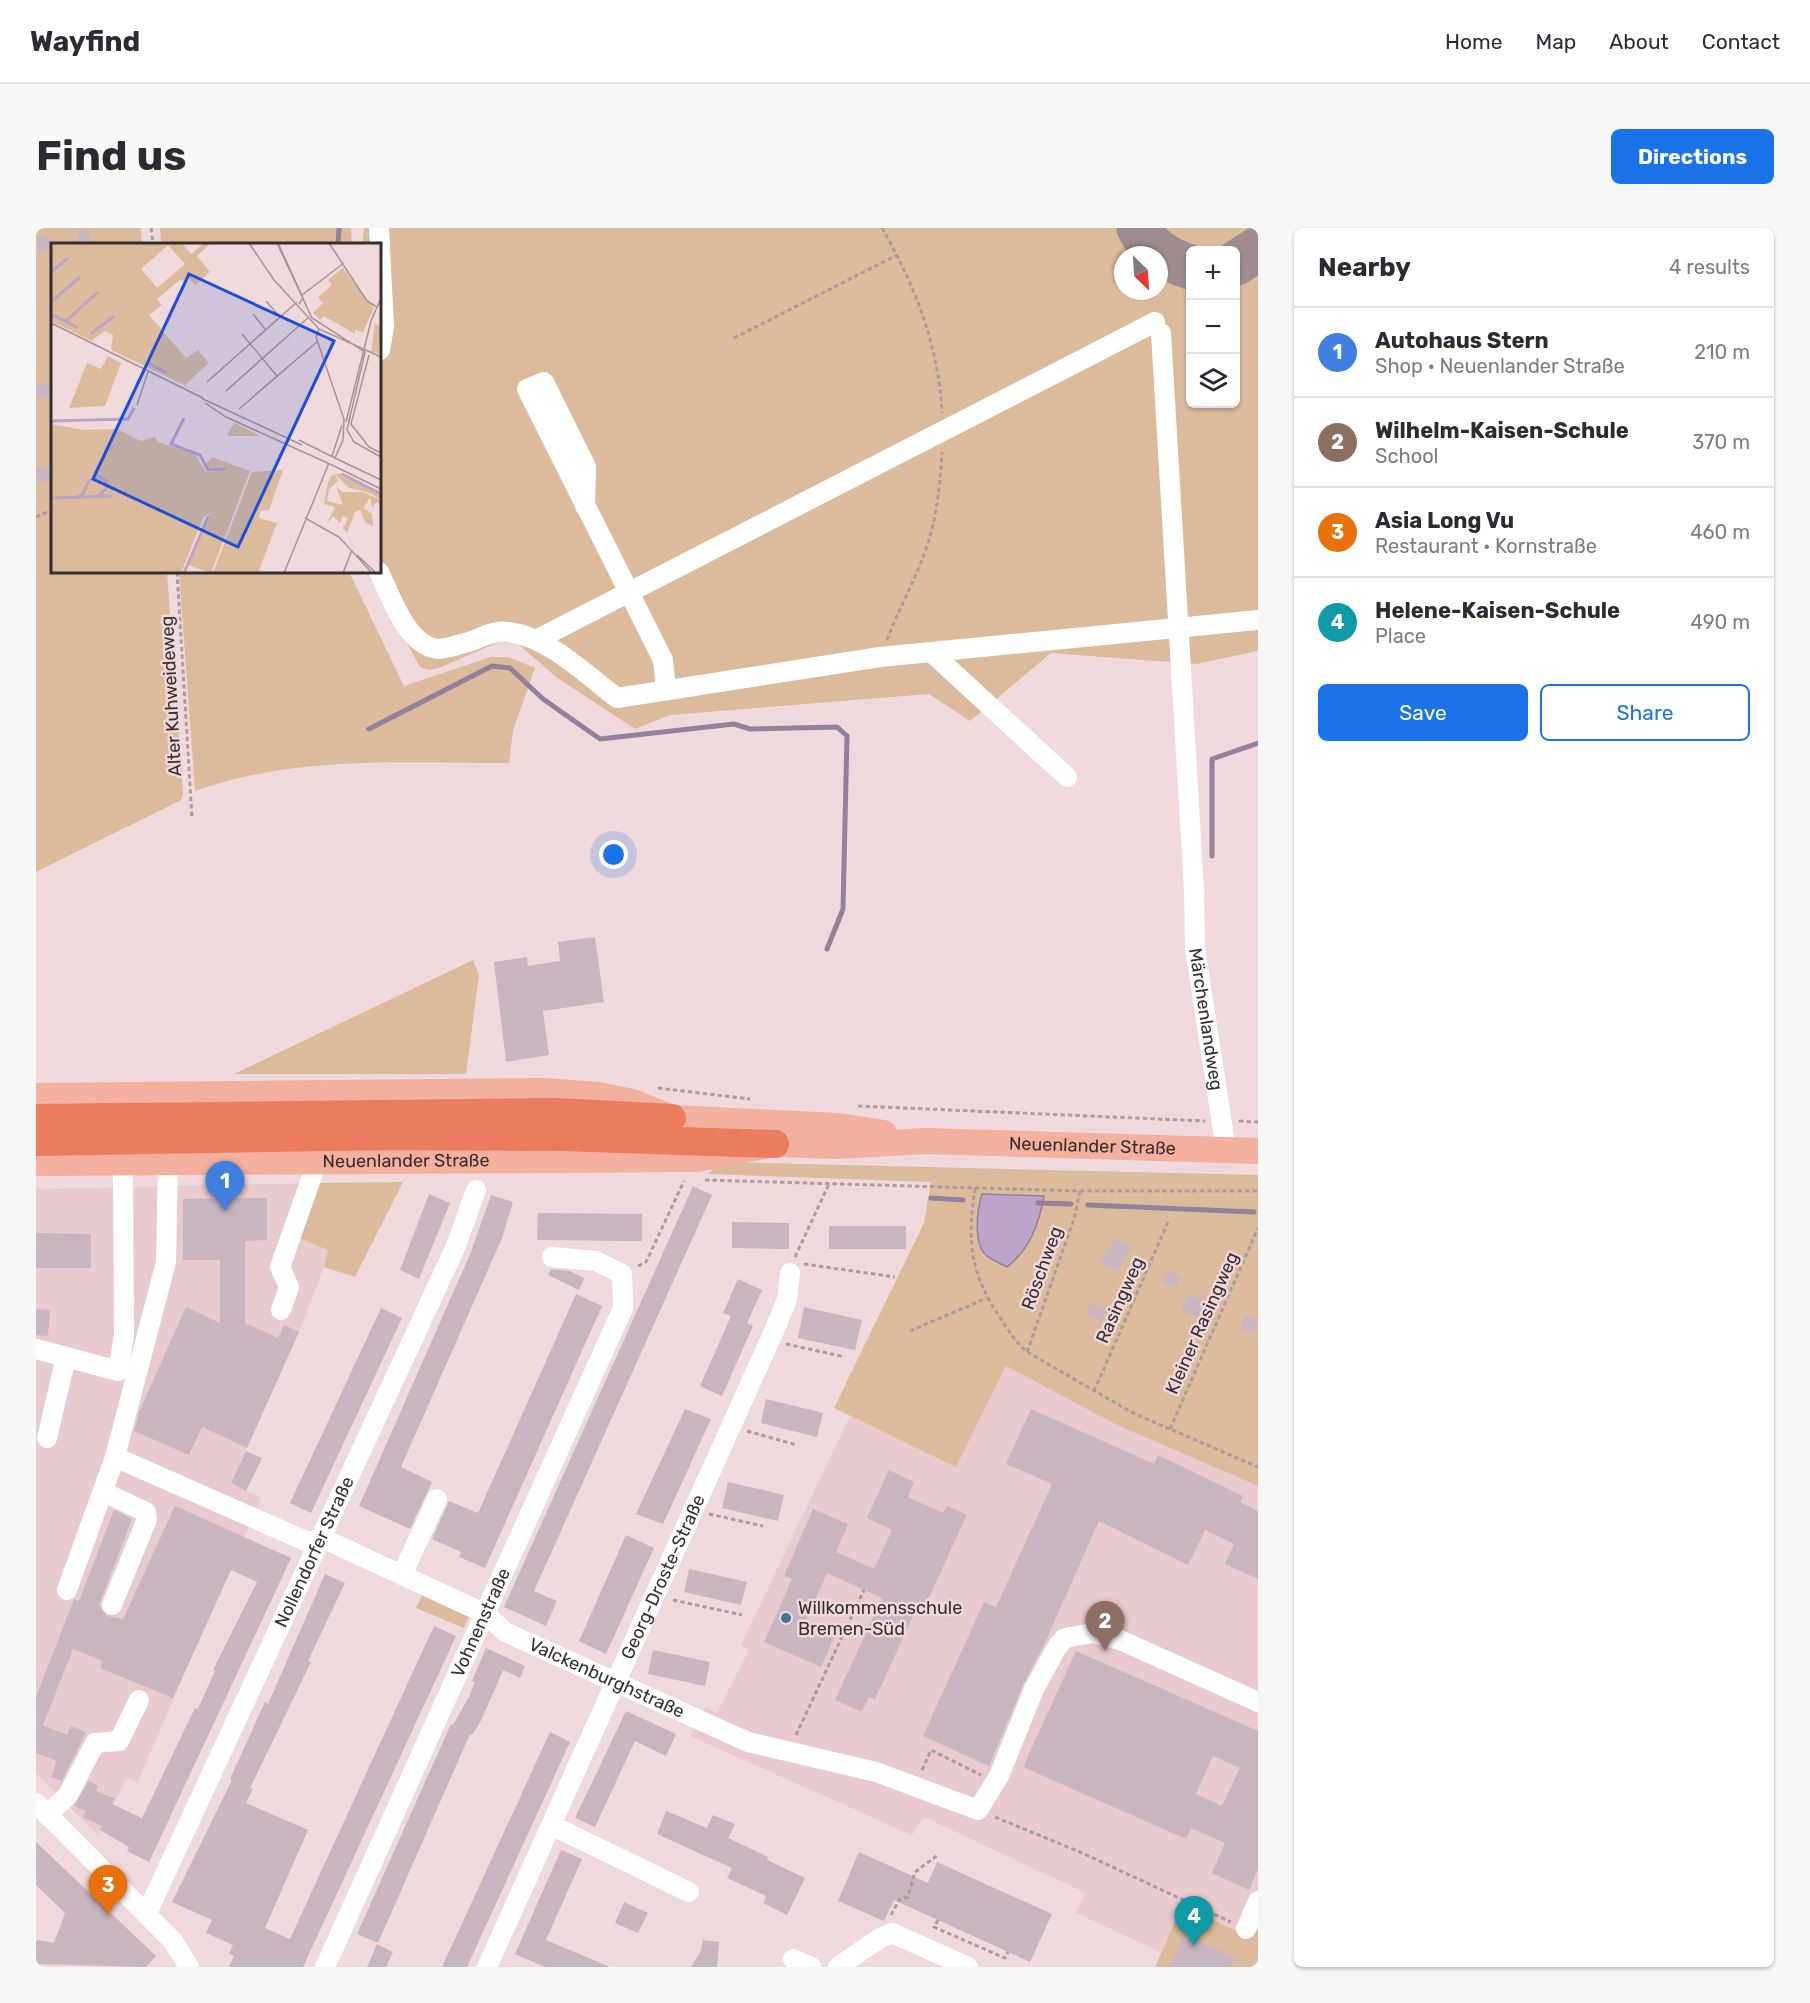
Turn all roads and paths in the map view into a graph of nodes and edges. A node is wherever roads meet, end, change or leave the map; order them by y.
1 (151, 228) edge
2 (379, 228) edge
3 (153, 243) edge
4 (380, 243) edge
5 (897, 255) dead end
6 (381, 268) edge
7 (734, 338) dead end
8 (381, 344) edge
9 (585, 506) junction
10 (51, 510) edge
11 (36, 517) edge
12 (177, 573) edge
13 (380, 573) edge
14 (628, 594) junction
15 (1258, 620) edge
16 (1178, 628) junction
17 (538, 639) junction
18 (932, 653) junction
19 (666, 689) junction
20 (1066, 777) dead end
21 (192, 818) dead end
22 (36, 1096) edge
23 (36, 1118) edge
24 (672, 1118) junction
25 (926, 1141) junction
26 (36, 1142) edge
27 (775, 1144) junction
28 (1226, 1150) junction
29 (1258, 1151) edge
30 (317, 1162) junction
31 (36, 1163) edge
32 (123, 1163) junction
33 (168, 1163) junction
34 (685, 1179) dead end
35 (829, 1184) dead end
36 (975, 1188) dead end
37 (476, 1190) dead end
38 (1258, 1191) edge
39 (1170, 1220) dead end
40 (1258, 1228) edge
41 (552, 1257) dead end
42 (790, 1273) junction
43 (622, 1274) junction
44 (895, 1277) dead end
45 (987, 1298) junction
46 (281, 1310) dead end
47 (910, 1331) dead end
48 (770, 1340) junction
49 (36, 1349) edge
50 (1027, 1352) junction
51 (66, 1357) junction
52 (845, 1357) dead end
53 (1094, 1391) junction
54 (731, 1426) junction
55 (1170, 1429) junction
56 (47, 1438) dead end
57 (797, 1445) dead end
58 (115, 1457) junction
59 (1258, 1467) edge
60 (103, 1492) junction
61 (437, 1499) dead end
62 (693, 1511) junction
63 (763, 1526) dead end
64 (322, 1538) junction
65 (402, 1575) junction
66 (67, 1590) dead end
67 (864, 1590) dead end
68 (654, 1596) junction
69 (112, 1605) dead end
70 (486, 1614) junction
71 (742, 1615) dead end
72 (617, 1681) junction
73 (139, 1700) dead end
74 (1258, 1702) edge
75 (788, 1750) junction
76 (996, 1782) junction
77 (915, 1786) junction
78 (42, 1809) edge
79 (978, 1810) junction
80 (551, 1825) junction
81 (938, 1855) dead end
82 (689, 1892) dead end
83 (1258, 1901) edge
84 (147, 1914) junction
85 (938, 1920) dead end
86 (1246, 1929) joint
87 (880, 1938) junction
88 (1008, 1952) dead end
89 (793, 1959) dead end
90 (492, 1965) edge
91 (189, 1967) edge
92 (325, 1967) edge
93 (811, 1967) edge
94 (838, 1967) edge
95 (968, 1967) edge

1 - 3 path
2 - 4 street
5 - 7 path
6 - 8 street
9 - 9 street
9 - 14 street
10 - 11 path
12 - 21 path, Alter Kuhweideweg
13 - 17 street
14 - 16 street, Märchenlandweg
14 - 17 street
14 - 19 street
15 - 16 street
16 - 18 street
16 - 28 street, Märchenlandweg
17 - 19 street
18 - 19 street
18 - 20 street
22 - 24 main road, Neuenlander Straße
23 - 24 highway, Neuenlander Straße
24 - 25 main road, Neuenlander Straße
25 - 27 main road, Neuenlander Straße
25 - 28 main road, Neuenlander Straße
26 - 27 highway, Neuenlander Straße
27 - 30 main road, Neuenlander Straße
28 - 29 main road, Neuenlander Straße
30 - 33 main road, Neuenlander Straße
30 - 46 street
31 - 32 main road, Neuenlander Straße
32 - 33 main road, Neuenlander Straße
32 - 51 street
33 - 58 street
34 - 43 path
35 - 42 path
36 - 45 path
37 - 64 street, Nollendorfer Straße
38 - 50 path, Röschweg
39 - 53 path, Rasingweg
40 - 55 path, Kleiner Rasingweg
41 - 43 street
42 - 44 path
42 - 48 street, Georg-Droste-Straße
43 - 70 street, Vohnenstraße
45 - 47 path
45 - 50 path
48 - 52 path
48 - 54 street, Georg-Droste-Straße
49 - 51 street
50 - 53 path
51 - 56 street
53 - 55 path
54 - 57 path
54 - 62 street, Georg-Droste-Straße
55 - 59 path
58 - 60 street
58 - 64 street, Valckenburghstraße
60 - 66 street
60 - 69 street
61 - 65 street
62 - 63 path
62 - 68 street, Georg-Droste-Straße
64 - 65 street, Valckenburghstraße
64 - 84 street, Nollendorfer Straße
65 - 70 street, Valckenburghstraße
67 - 75 path
68 - 71 path
68 - 72 street, Georg-Droste-Straße
70 - 72 street, Valckenburghstraße
70 - 92 street, Vohnenstraße
72 - 75 street, Valckenburghstraße
72 - 80 street, Georg-Droste-Straße
73 - 78 street
74 - 76 street
75 - 77 street, Valckenburghstraße
76 - 77 path
76 - 79 street
77 - 79 street, Valckenburghstraße
78 - 84 street
79 - 86 path
80 - 82 street
80 - 90 street, Georg-Droste-Straße
81 - 87 path
83 - 86 street
84 - 91 street
85 - 88 path
87 - 94 street
87 - 95 street
89 - 93 street

